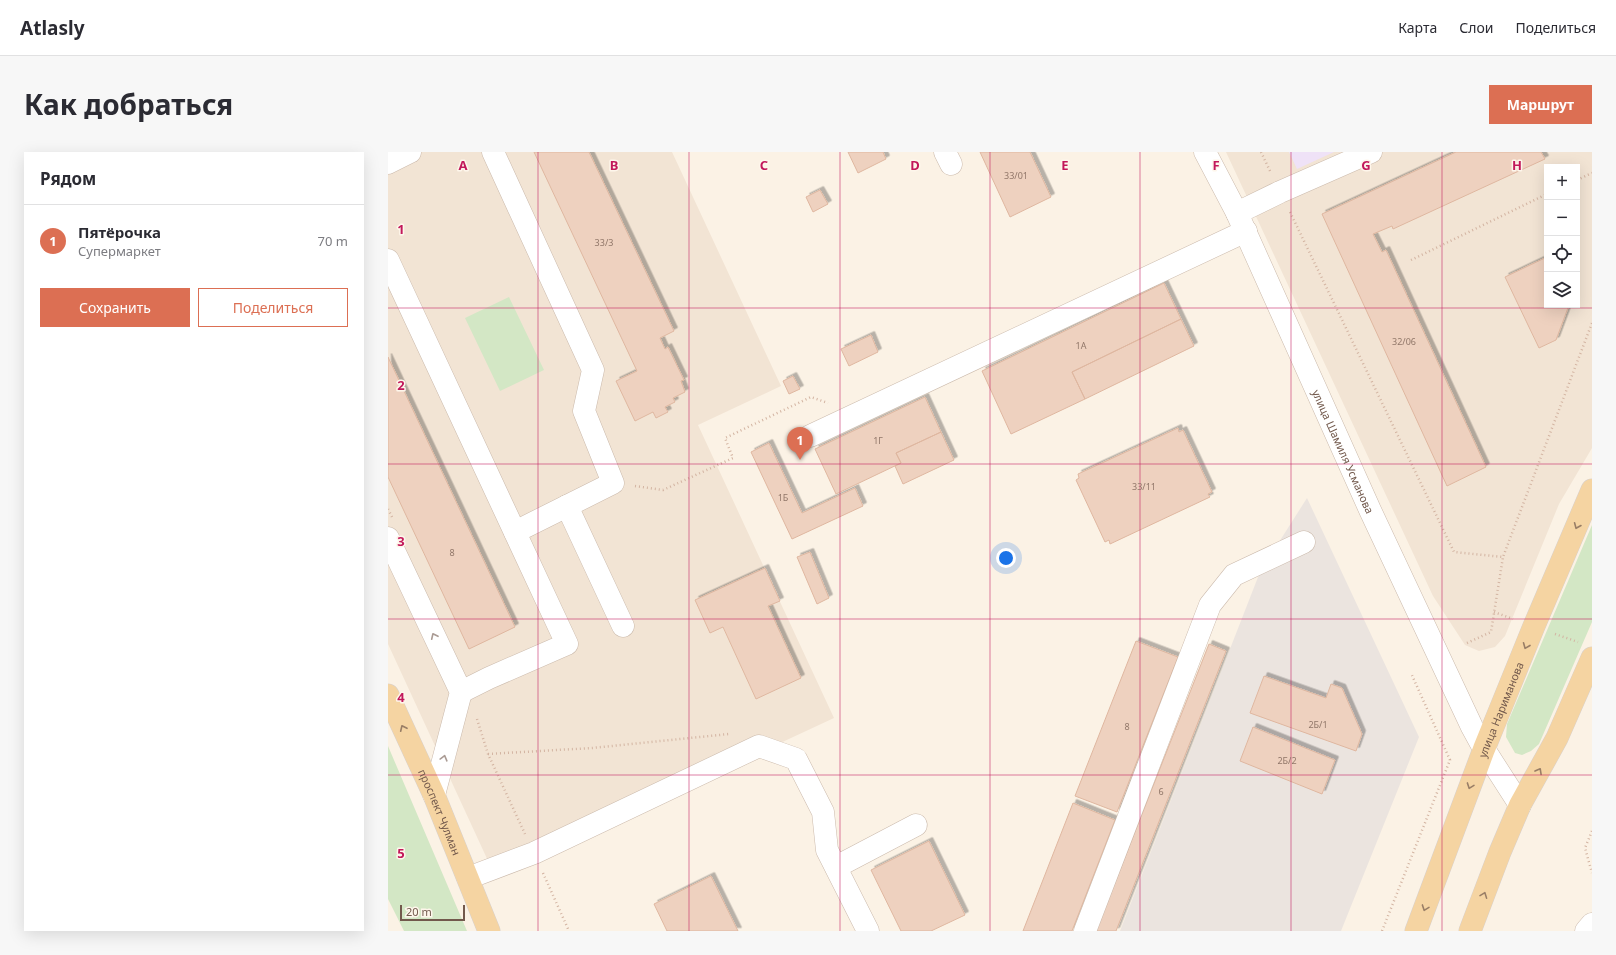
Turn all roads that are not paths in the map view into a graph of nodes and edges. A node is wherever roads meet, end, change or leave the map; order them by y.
1 (410, 152) edge
2 (493, 152) edge
3 (1205, 152) edge
4 (1371, 152) edge
5 (388, 163) edge
6 (1241, 222) junction
7 (388, 260) edge
8 (810, 436) dead end
9 (1592, 490) edge
10 (567, 506) junction
11 (515, 532) junction
12 (388, 538) edge
13 (1304, 542) dead end
14 (623, 626) dead end
15 (1587, 651) edge
16 (461, 692) junction
17 (388, 695) edge
18 (1484, 749) junction
19 (434, 795) junction
20 (1520, 805) junction
21 (916, 825) dead end
22 (836, 867) junction
23 (468, 878) junction
24 (1592, 924) edge
25 (489, 931) edge
26 (868, 931) edge
27 (1085, 931) edge
28 (1416, 931) edge
29 (1470, 931) edge
30 (1586, 931) edge

1 - 5 street
2 - 10 street
3 - 6 street, улица Шамиля Усманова
4 - 6 street
6 - 8 street
6 - 18 street, улица Шамиля Усманова
7 - 11 street
9 -> 18 main road, улица Нариманова
10 - 11 street
10 - 14 street
11 - 16 street
16 -> 12 street
13 - 27 street
20 -> 15 main road
19 -> 16 street
19 -> 17 main road, проспект Чулман
18 - 20 street, улица Шамиля Усманова
18 -> 28 main road, улица Нариманова
19 - 23 main road, проспект Чулман
29 -> 20 main road
21 - 22 street
22 - 23 street
22 - 26 street
23 - 25 main road, проспект Чулман
24 - 30 street

